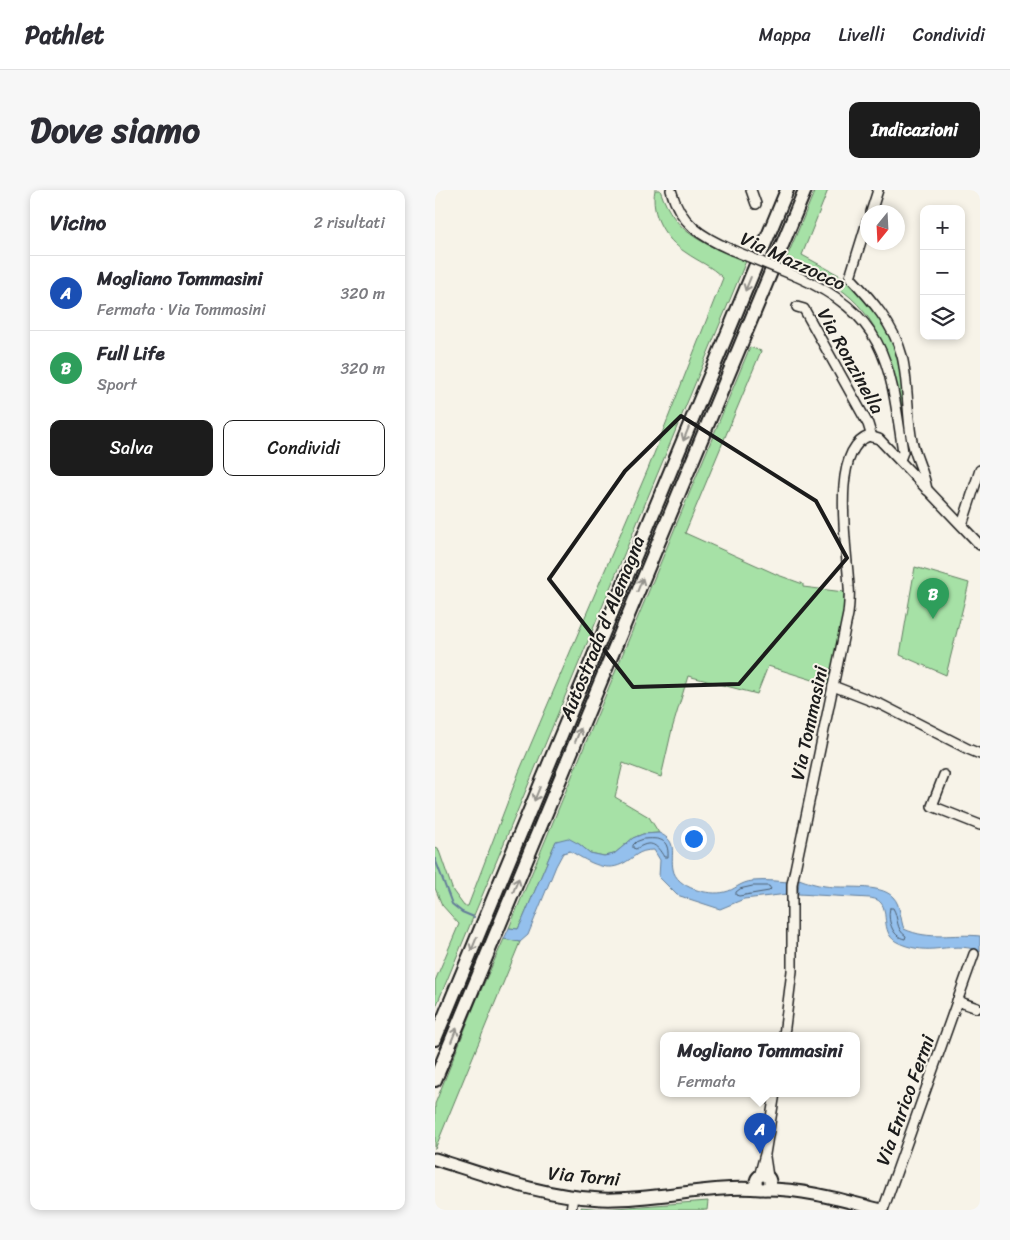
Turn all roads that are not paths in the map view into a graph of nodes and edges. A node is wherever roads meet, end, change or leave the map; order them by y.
1 (671, 190) edge
2 (751, 190) edge
3 (787, 190) edge
4 (805, 190) edge
5 (878, 190) edge
6 (756, 204) dead end
7 (873, 205) edge
8 (860, 245) edge
9 (797, 307) dead end
10 (875, 438) junction
11 (900, 460) junction
12 (980, 470) edge
13 (927, 491) junction
14 (962, 525) junction
15 (980, 545) edge
16 (833, 686) junction
17 (980, 754) edge
18 (944, 776) dead end
19 (980, 825) edge
20 (974, 954) dead end
21 (957, 1001) junction
22 (977, 1008) dead end
23 (784, 1032) edge
24 (435, 1039) edge
25 (435, 1080) edge
26 (774, 1097) edge
27 (435, 1159) edge
28 (763, 1182) junction
29 (573, 1197) junction
30 (571, 1210) edge
31 (882, 1210) edge

1 - 11 street, Via Mazzocco, bridge
2 - 6 street, Via Mazzocco
3 -> 24 highway, Autostrada d'Alemagna
25 -> 4 highway, Autostrada d'Alemagna
5 - 7 street
8 - 13 street, Via Ronzinella
9 - 10 street, Via Ronzinella
10 - 11 street, Via Ronzinella
10 - 16 street, Via Tommasini
11 - 13 street, Via Ronzinella
12 - 14 street
13 - 14 street, Via Ronzinella
14 - 15 street, Via Ronzinella
16 - 17 street
16 - 23 street, Via Tommasini
18 - 19 street
20 - 21 street, Via Enrico Fermi
21 - 22 street
21 - 31 street, Via Enrico Fermi
26 - 28 street
27 - 29 main road, Via Torni
28 - 29 main road, Via Torni
28 - 31 main road, Via Torni
29 - 30 street

